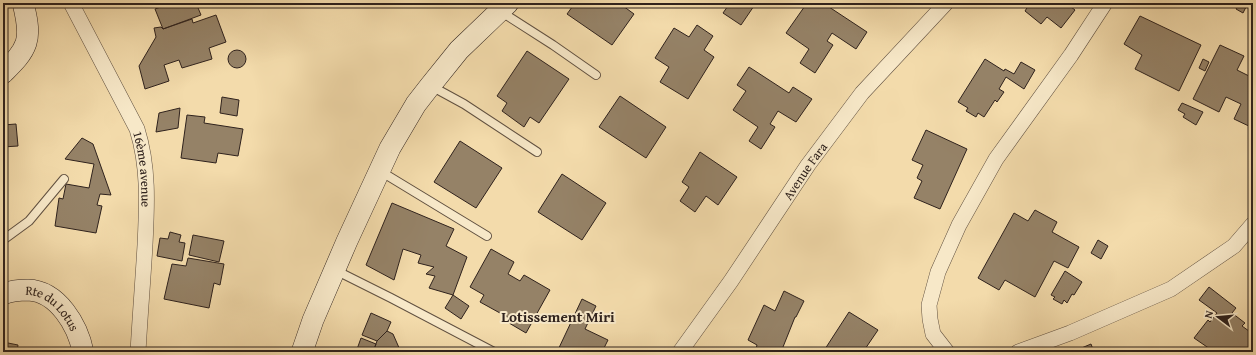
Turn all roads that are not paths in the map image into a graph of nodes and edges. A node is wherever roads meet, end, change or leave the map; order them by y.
1 (23, 3) edge
2 (71, 3) edge
3 (946, 3) edge
4 (1105, 3) edge
5 (503, 7) edge
6 (3, 72) edge
7 (596, 75) dead end
8 (430, 86) junction
9 (537, 152) dead end
10 (379, 171) junction
11 (64, 179) dead end
12 (1253, 224) edge
13 (487, 236) dead end
14 (3, 240) edge
15 (334, 270) junction
16 (3, 294) edge
17 (83, 352) edge
18 (138, 352) edge
19 (302, 352) edge
20 (494, 352) edge
21 (680, 352) edge
22 (947, 352) edge
23 (1018, 352) edge

1 - 6 main road
2 - 18 street, 16ème avenue
3 - 21 street, Avenue Fara
4 - 22 street
5 - 7 lane
5 - 8 main road
8 - 9 lane
8 - 10 main road
10 - 13 lane
10 - 15 main road
11 - 14 lane
12 - 23 street
15 - 19 main road
15 - 20 lane
16 - 17 main road, Rte du Lotus

